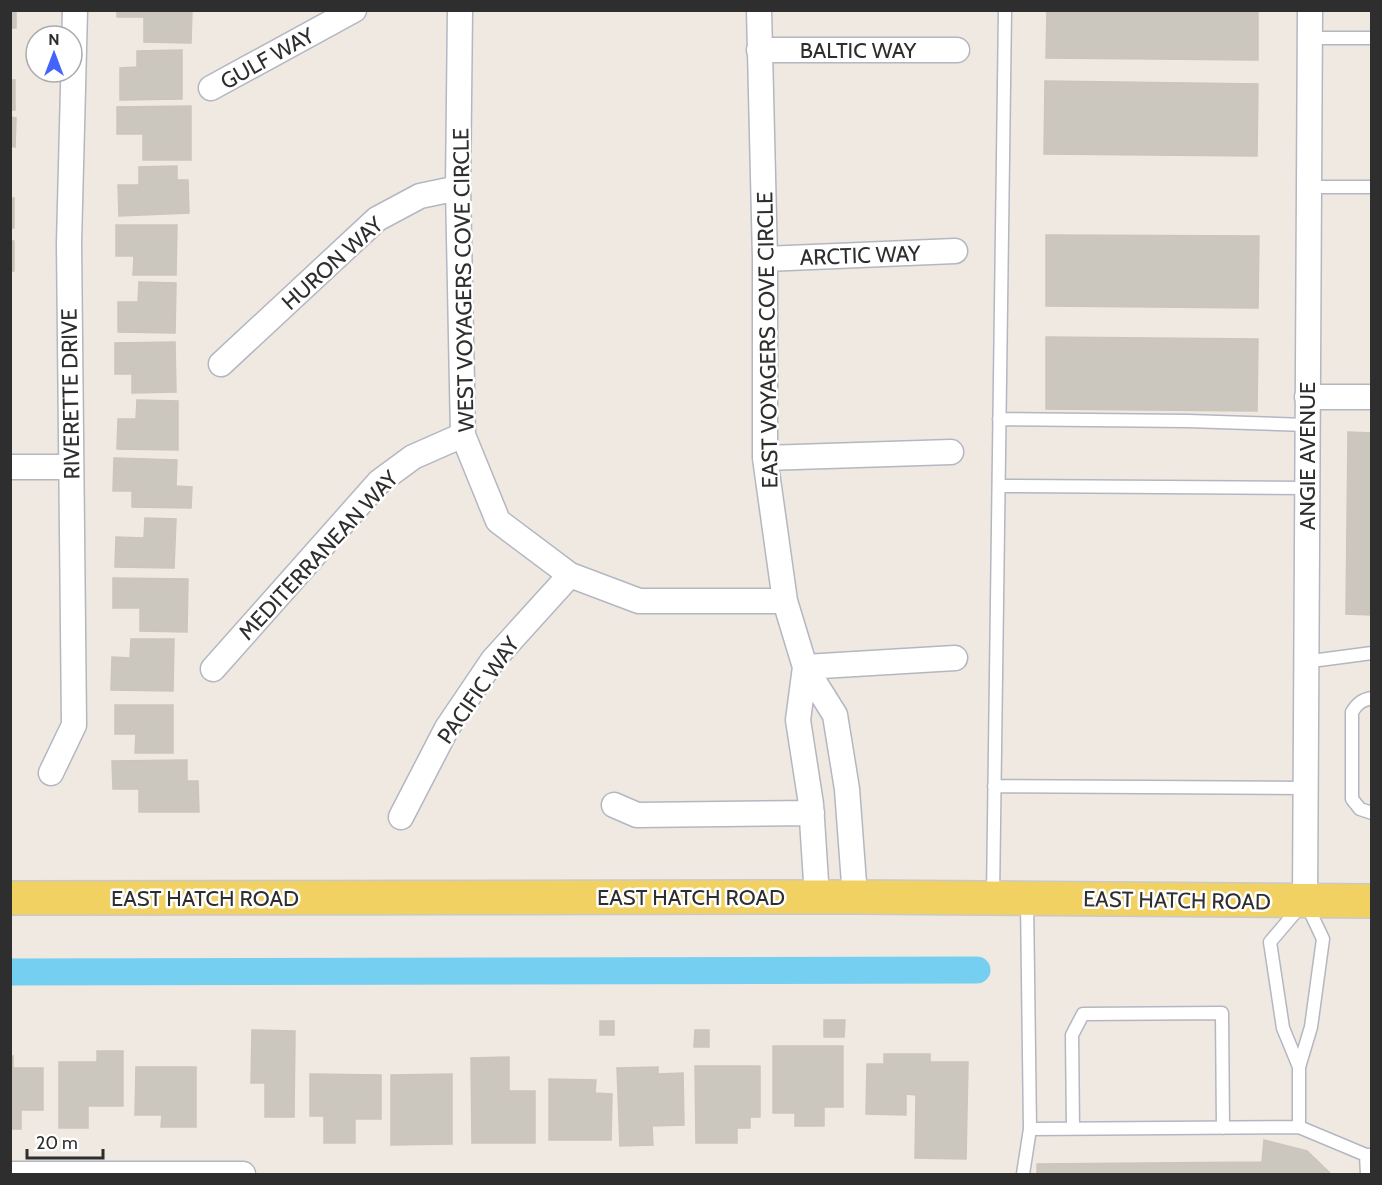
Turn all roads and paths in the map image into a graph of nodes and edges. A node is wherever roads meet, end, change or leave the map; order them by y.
1 (75, 10) edge
2 (354, 10) edge
3 (460, 10) edge
4 (759, 10) edge
5 (1005, 10) edge
6 (1310, 10) edge
7 (1310, 38) junction
8 (1371, 38) edge
9 (759, 50) junction
10 (957, 50) dead end
11 (211, 88) dead end
12 (1309, 187) junction
13 (1371, 187) edge
14 (458, 188) junction
15 (955, 251) dead end
16 (765, 259) junction
17 (221, 364) dead end
18 (1307, 397) junction
19 (1371, 397) edge
20 (999, 419) junction
21 (1307, 425) junction
22 (463, 435) junction
23 (951, 452) dead end
24 (765, 458) junction
25 (10, 467) edge
26 (71, 467) junction
27 (999, 486) junction
28 (1307, 488) junction
29 (570, 575) junction
30 (785, 601) junction
31 (1371, 653) edge
32 (955, 658) dead end
33 (1306, 659) junction
34 (805, 667) junction
35 (213, 669) dead end
36 (1371, 698) edge
37 (51, 773) dead end
38 (994, 786) junction
39 (1306, 788) junction
40 (614, 805) dead end
41 (812, 813) junction
42 (1371, 813) edge
43 (401, 817) dead end
44 (817, 897) junction
45 (855, 897) junction
46 (10, 898) edge
47 (993, 898) junction
48 (1027, 898) junction
49 (1305, 901) junction
50 (1371, 901) edge
51 (1299, 1067) junction
52 (1299, 1127) junction
53 (1073, 1128) junction
54 (1223, 1128) junction
55 (1030, 1129) junction
56 (1369, 1155) edge
57 (10, 1174) edge
58 (243, 1174) edge
59 (1023, 1174) edge
60 (1366, 1174) edge

1 - 26 street, RIVERETTE DRIVE
2 - 11 street, GULF WAY
3 - 14 street, WEST VOYAGERS COVE CIRCLE
4 - 9 street, EAST VOYAGERS COVE CIRCLE
5 - 20 lane
6 - 7 street, ANGIE AVENUE
7 - 8 lane
7 - 12 street, ANGIE AVENUE
9 - 10 street, BALTIC WAY
9 - 16 street, EAST VOYAGERS COVE CIRCLE
12 - 13 lane
12 - 18 street, ANGIE AVENUE
14 - 17 street, HURON WAY
14 - 22 street, WEST VOYAGERS COVE CIRCLE
15 - 16 street, ARCTIC WAY
16 - 24 street, EAST VOYAGERS COVE CIRCLE
18 - 19 street
18 - 21 street, ANGIE AVENUE
20 - 21 lane
20 - 27 lane
21 - 28 street, ANGIE AVENUE
22 - 29 street, WEST VOYAGERS COVE CIRCLE
22 - 35 street, MEDITERRANEAN WAY
23 - 24 street
24 - 30 street, EAST VOYAGERS COVE CIRCLE
25 - 26 street
26 - 37 street, RIVERETTE DRIVE
27 - 28 lane
27 - 38 lane
28 - 33 street, ANGIE AVENUE
29 - 30 street, WEST VOYAGERS COVE CIRCLE
29 - 43 street, PACIFIC WAY
30 - 34 street, EAST VOYAGERS COVE CIRCLE
31 - 33 lane
32 - 34 street
33 - 39 street, ANGIE AVENUE
34 - 41 street, EAST VOYAGERS COVE CIRCLE
34 - 45 street, EAST VOYAGERS COVE CIRCLE
36 - 42 lane
38 - 39 lane
38 - 47 lane
39 - 49 street, ANGIE AVENUE
40 - 41 street
41 - 44 street, EAST VOYAGERS COVE CIRCLE
44 - 45 main road, EAST HATCH ROAD
44 - 46 main road, EAST HATCH ROAD
45 - 47 main road, EAST HATCH ROAD
47 - 48 main road, EAST HATCH ROAD
48 - 49 main road, EAST HATCH ROAD
48 - 55 lane
49 - 50 main road, EAST HATCH ROAD
49 - 51 lane
49 - 51 lane
51 - 52 lane
52 - 54 lane
52 - 56 lane
53 - 54 lane
53 - 54 lane
53 - 55 lane
55 - 59 lane
56 - 60 lane
57 - 58 street

